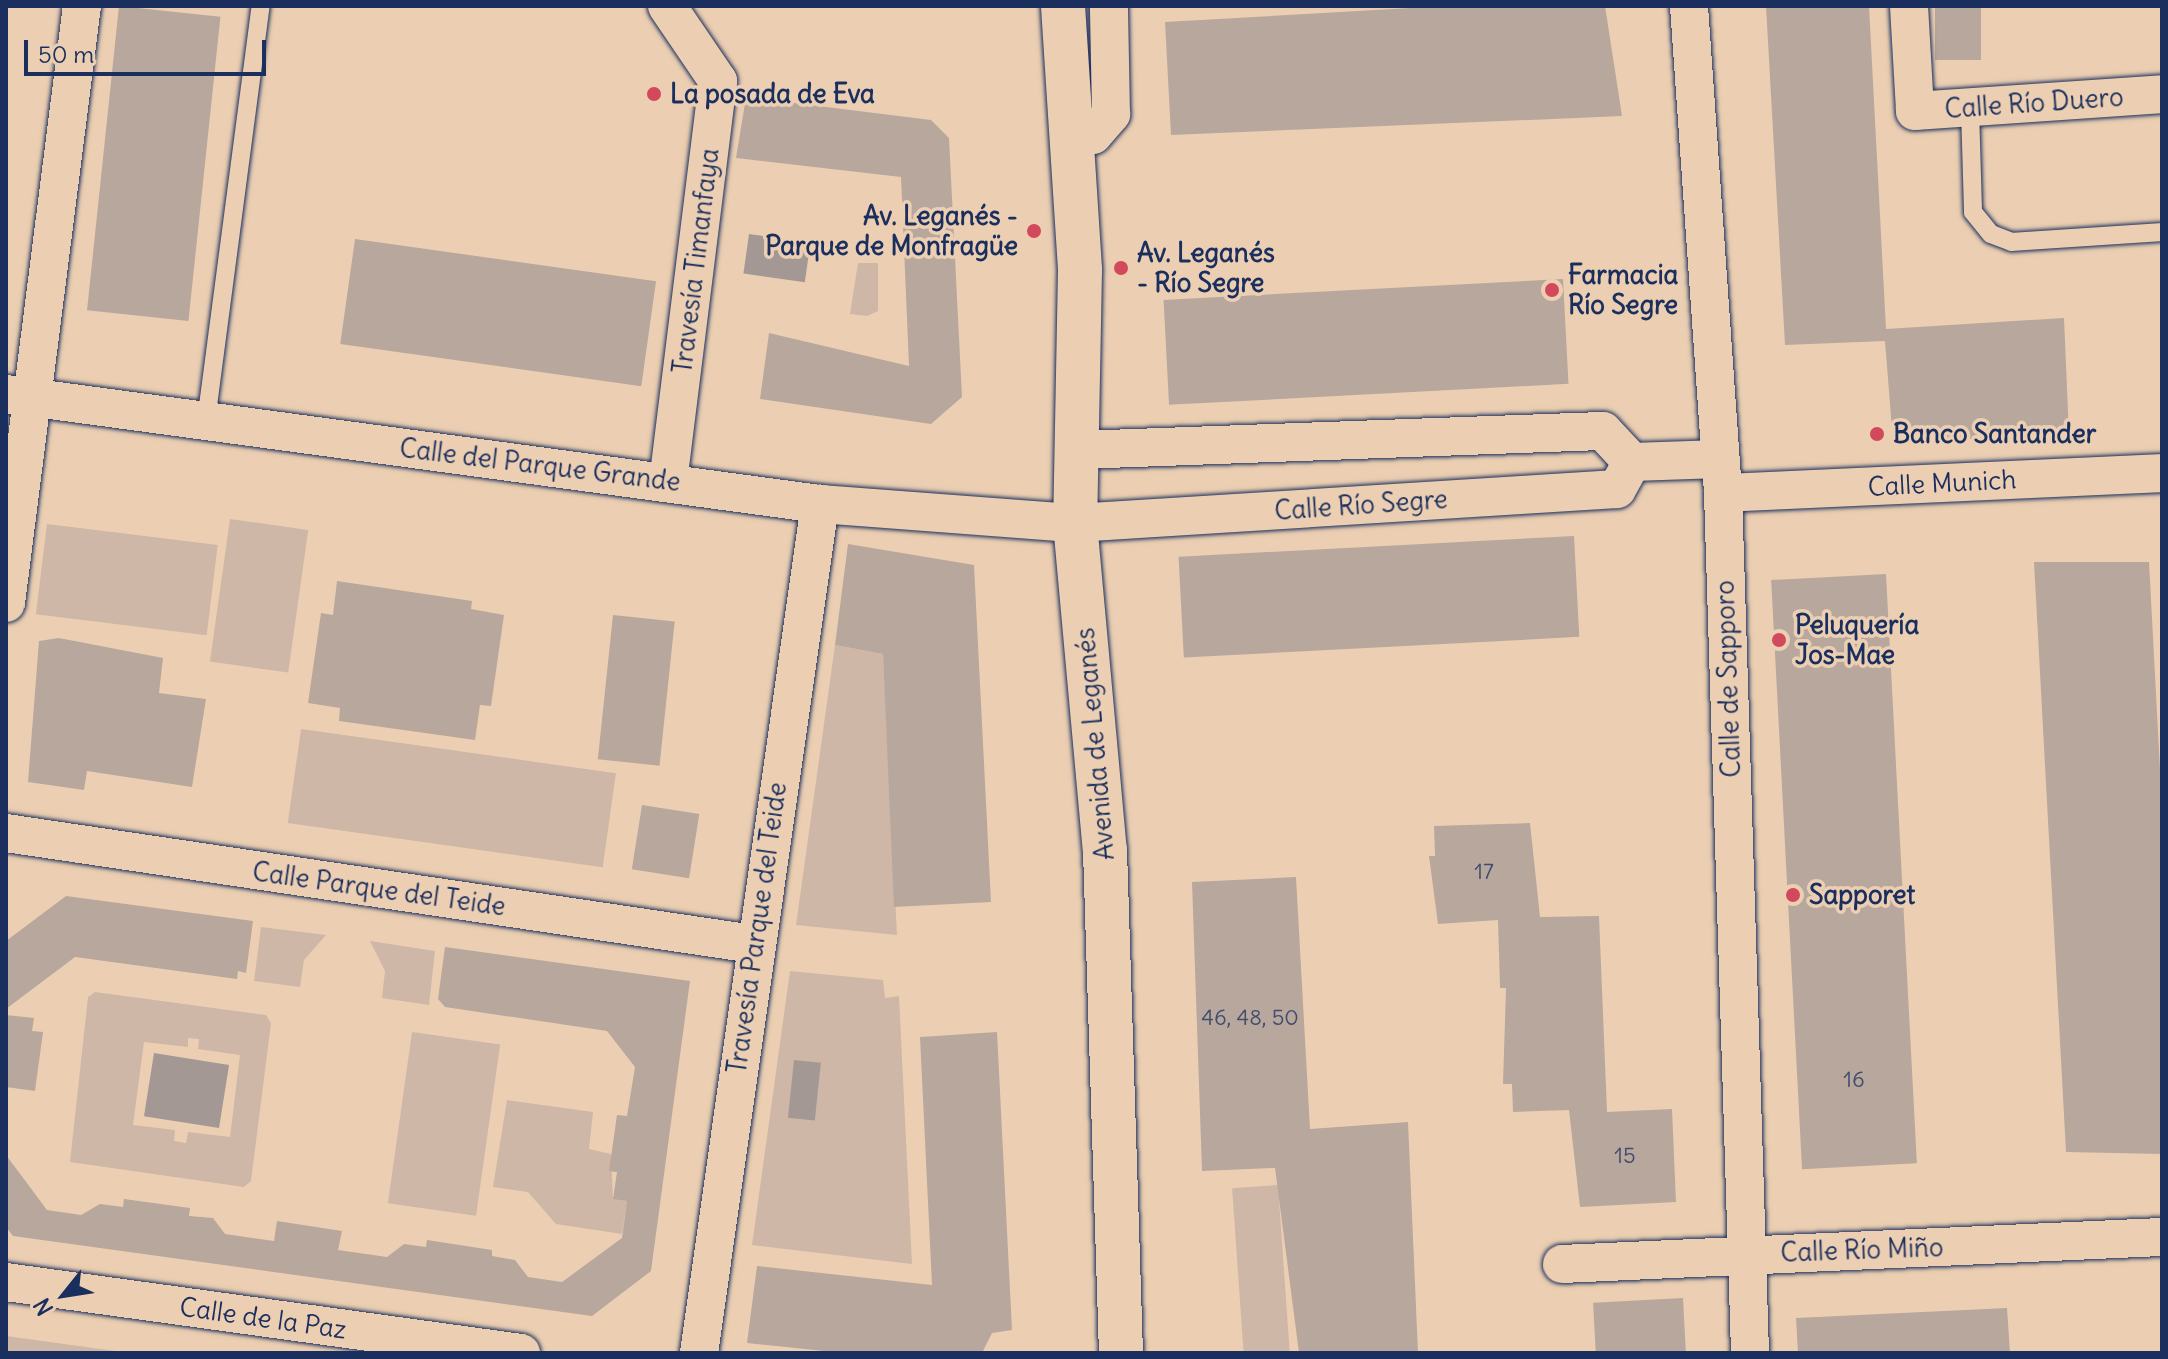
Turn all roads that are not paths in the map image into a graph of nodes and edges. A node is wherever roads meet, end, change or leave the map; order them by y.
1 (82, 6) edge
2 (261, 6) edge
3 (667, 6) edge
4 (1063, 6) edge
5 (1109, 6) edge
6 (1689, 6) edge
7 (1909, 6) edge
8 (2162, 94) edge
9 (1970, 109) junction
10 (1072, 136) junction
11 (2162, 232) edge
12 (20, 396) edge
13 (206, 421) junction
14 (1079, 450) junction
15 (1632, 462) junction
16 (2162, 473) edge
17 (1722, 476) junction
18 (668, 483) junction
19 (820, 504) junction
20 (1075, 523) junction
21 (6, 603) edge
22 (6, 833) edge
23 (753, 944) junction
24 (2162, 1237) edge
25 (1743, 1255) junction
26 (1555, 1264) dead end
27 (6, 1282) edge
28 (521, 1353) edge
29 (699, 1353) edge
30 (1121, 1353) edge
31 (1750, 1353) edge

1 - 12 street
2 - 13 lane
3 - 18 street, Travesía Timanfaya
4 - 10 street, Avenida de Leganés
5 - 10 street
6 - 17 street, Calle de Sapporo
7 - 9 street, Calle Río Duero
8 - 9 street, Calle Río Duero
9 - 11 lane
10 - 14 street, Avenida de Leganés
12 - 13 street, Calle del Parque Grande
12 - 21 street
13 - 18 street, Calle del Parque Grande
14 - 15 street
14 - 20 street, Avenida de Leganés
15 - 17 street
15 - 20 street, Calle Río Segre
16 - 17 street, Calle Munich
17 - 25 street, Calle de Sapporo
18 - 19 street, Calle del Parque Grande
19 - 20 street, Calle del Parque Grande
19 - 23 street, Travesía Parque del Teide
20 - 30 street, Avenida de Leganés
22 - 23 street, Calle Parque del Teide
23 - 29 street, Travesía Parque del Teide
24 - 25 street, Calle Río Miño
25 - 26 street, Calle Río Miño
25 - 31 street, Calle de Sapporo
27 - 28 street, Calle de la Paz

